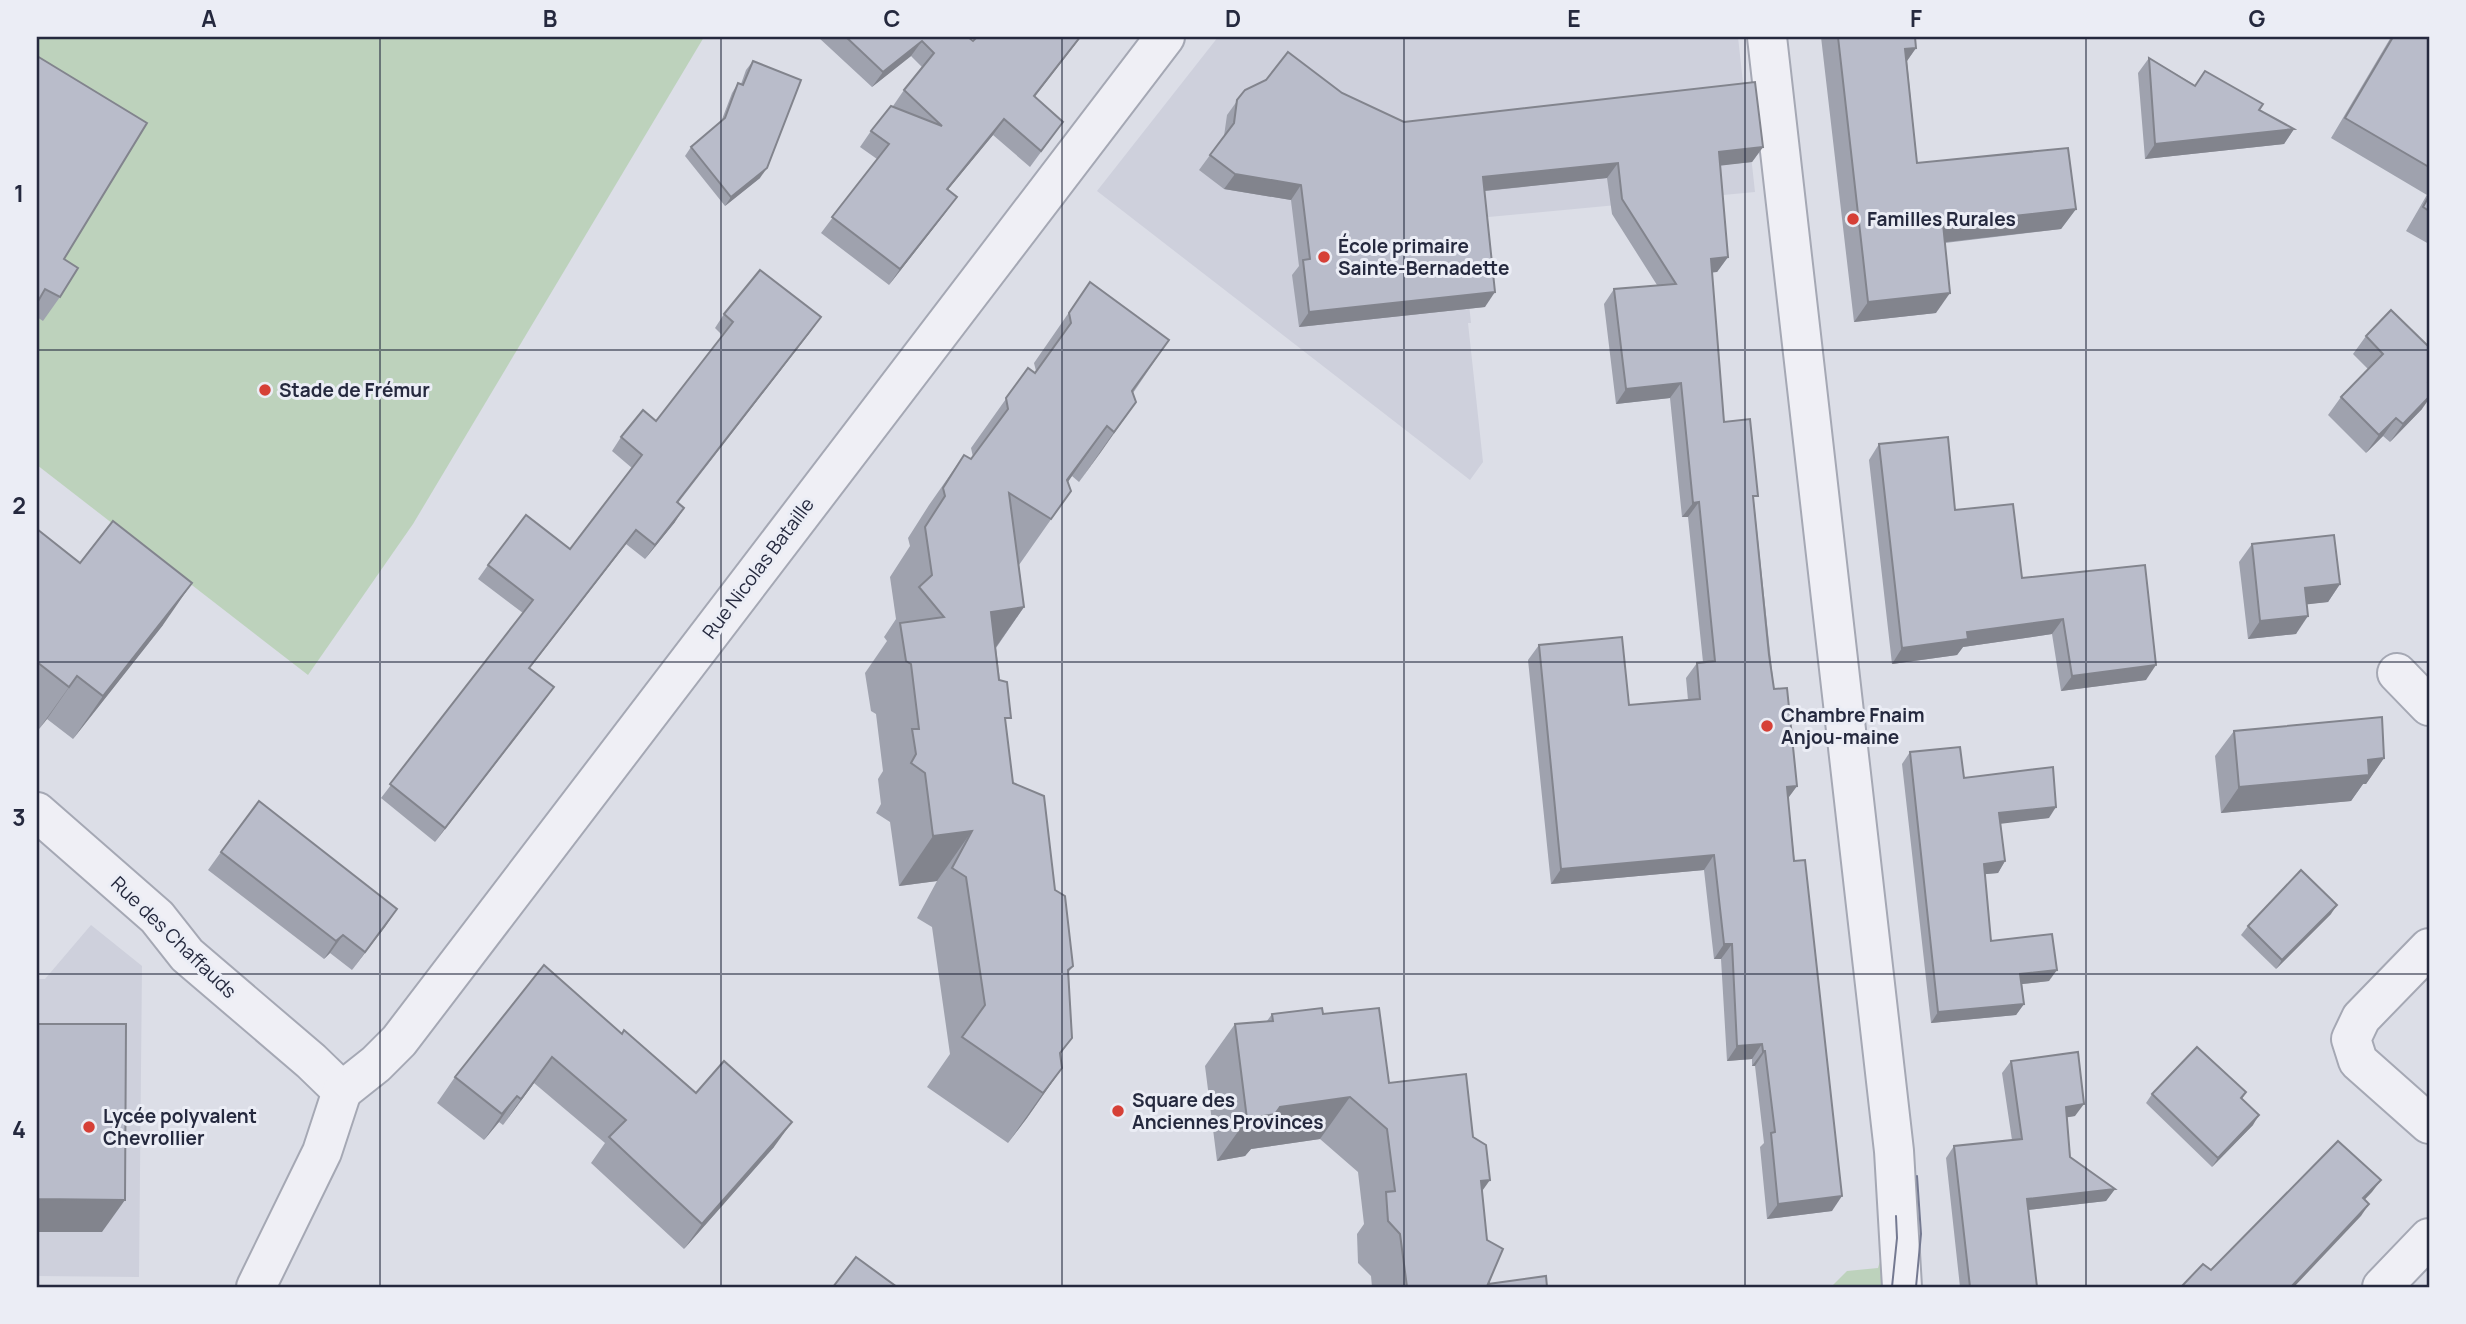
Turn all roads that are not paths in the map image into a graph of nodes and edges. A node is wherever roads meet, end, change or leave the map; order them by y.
1 (1166, 37) edge
2 (1767, 37) edge
3 (1790, 37) edge
4 (2397, 673) dead end
5 (2429, 706) edge
6 (37, 812) edge
7 (2429, 948) edge
8 (342, 1091) junction
9 (2429, 1124) edge
10 (2429, 1238) edge
11 (256, 1287) edge
12 (1902, 1287) edge
13 (1927, 1287) edge
14 (2382, 1287) edge

1 - 8 street, Rue Nicolas Bataille
2 - 12 street
3 - 13 street
4 - 5 street
6 - 8 street, Rue des Chaffauds
7 - 9 street
8 - 11 street
10 - 14 street

